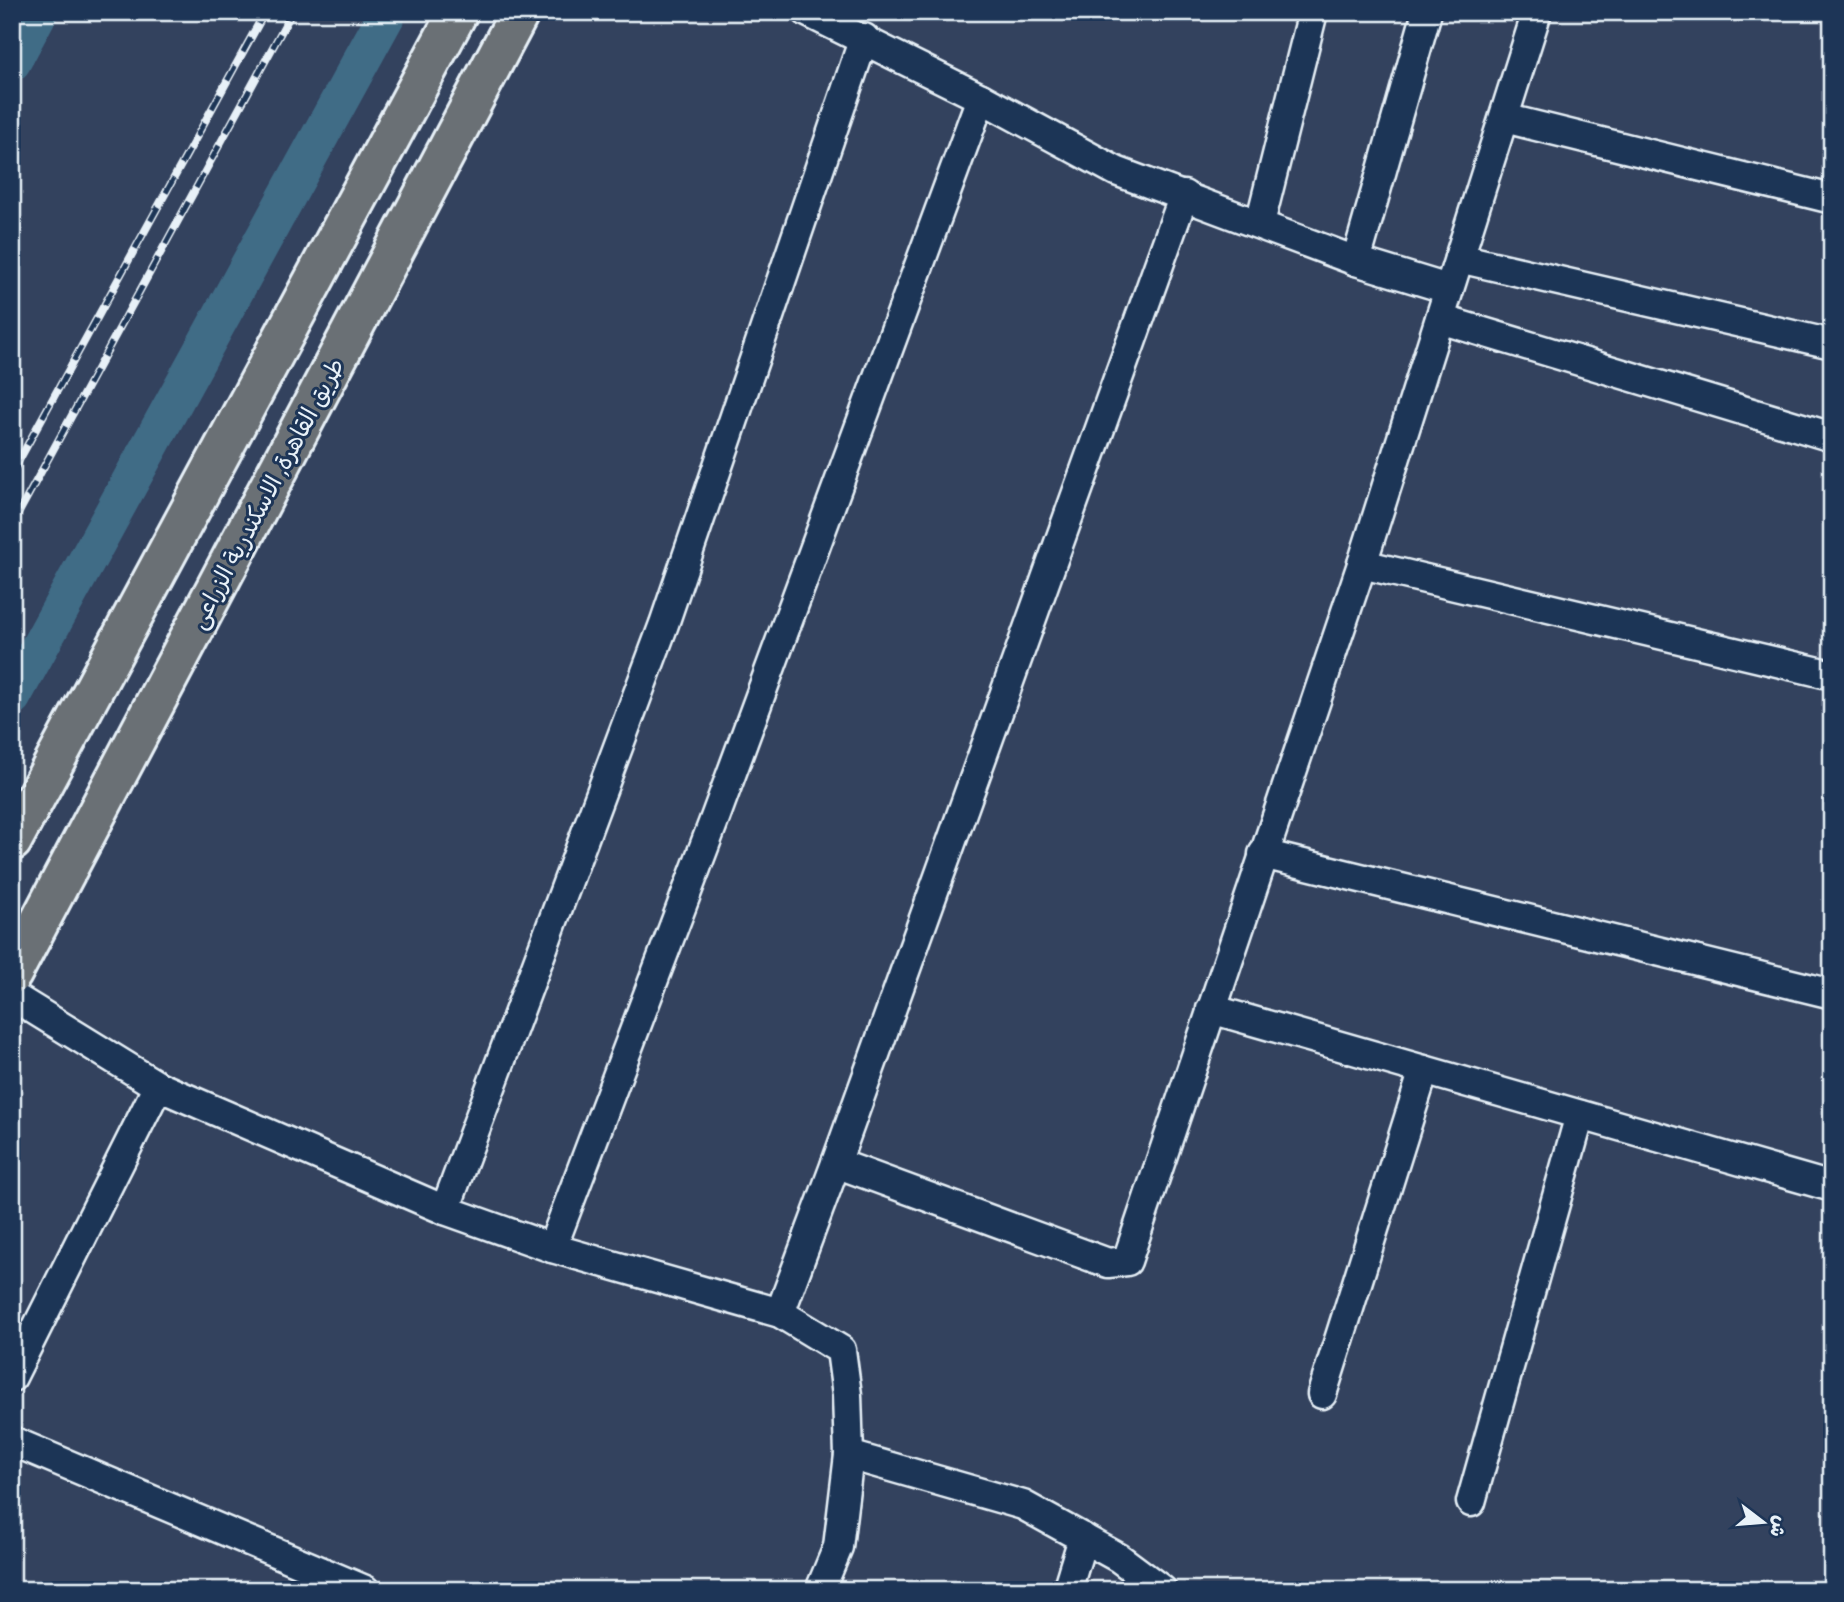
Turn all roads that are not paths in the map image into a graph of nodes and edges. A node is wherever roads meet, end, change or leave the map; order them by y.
1 (458, 12) edge
2 (520, 12) edge
3 (807, 12) edge
4 (1313, 12) edge
5 (1427, 12) edge
6 (1537, 12) edge
7 (864, 38) junction
8 (981, 98) junction
9 (1504, 118) junction
10 (1184, 195) junction
11 (1832, 198) edge
12 (1260, 223) junction
13 (1459, 258) junction
14 (1356, 261) junction
15 (1447, 289) junction
16 (1440, 319) junction
17 (1832, 344) edge
18 (1832, 436) edge
19 (1362, 564) junction
20 (1832, 675) edge
21 (12, 841) edge
22 (1264, 854) junction
23 (12, 974) edge
24 (1832, 994) edge
25 (12, 996) edge
26 (1211, 1009) junction
27 (1424, 1070) junction
28 (158, 1086) junction
29 (1580, 1115) junction
30 (836, 1163) junction
31 (1832, 1186) edge
32 (445, 1210) junction
33 (552, 1248) junction
34 (780, 1313) junction
35 (12, 1377) edge
36 (1322, 1394) dead end
37 (12, 1441) edge
38 (849, 1455) junction
39 (1471, 1502) dead end
40 (1083, 1538) junction
41 (365, 1590) edge
42 (820, 1590) edge
43 (1067, 1590) edge
44 (1162, 1590) edge

1 - 21 highway
2 - 23 highway, طريق القاهرة, الاسكندرية الزراعى
3 - 7 street
4 - 12 street
5 - 14 street
6 - 9 street
7 - 8 street
7 - 32 street
8 - 10 street
8 - 33 street
9 - 11 street
9 - 13 street
10 - 12 street
10 - 30 street
12 - 14 street
13 - 15 street
13 - 17 street
14 - 15 street
15 - 16 street
16 - 18 street
16 - 19 street
19 - 20 street
19 - 22 street
22 - 24 street
22 - 26 street
25 - 28 street
26 - 27 street
26 - 30 street
27 - 29 street
27 - 36 street
28 - 32 street
28 - 35 street
29 - 31 street
29 - 39 street
30 - 34 street
32 - 33 street
33 - 34 street
34 - 38 street
37 - 41 street
38 - 40 street
38 - 42 street
40 - 43 street
40 - 44 street

